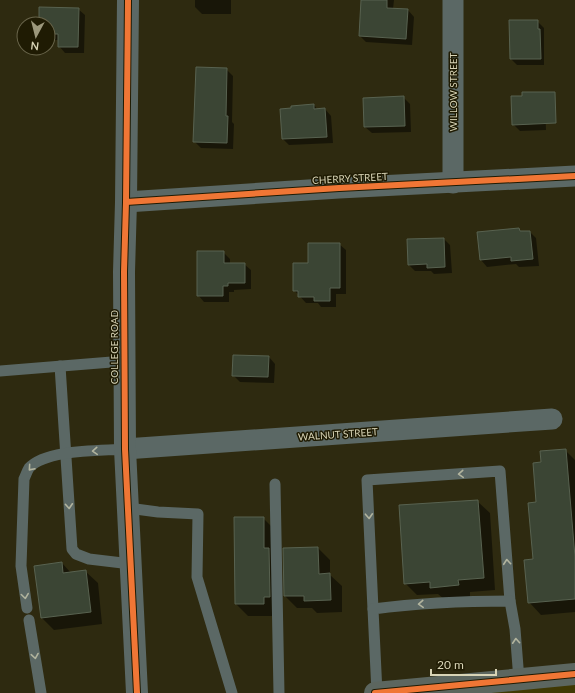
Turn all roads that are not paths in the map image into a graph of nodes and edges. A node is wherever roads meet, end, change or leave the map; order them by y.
1 (128, 0) edge
2 (453, 0) edge
3 (575, 176) edge
4 (453, 183) junction
5 (126, 202) junction
6 (124, 361) junction
7 (60, 366) junction
8 (0, 371) edge
9 (552, 419) dead end
10 (125, 449) junction
11 (65, 453) junction
12 (275, 484) dead end
13 (128, 508) junction
14 (130, 564) junction
15 (510, 601) junction
16 (27, 608) dead end
17 (373, 608) junction
18 (29, 620) dead end
19 (575, 674) edge
20 (519, 680) junction
21 (41, 693) edge
22 (137, 693) edge
23 (232, 693) edge
24 (279, 693) edge
25 (376, 693) edge

1 - 5 street, COLLEGE ROAD
2 - 4 street, WILLOW STREET
3 - 4 street, CHERRY STREET
4 - 5 street, CHERRY STREET
5 - 6 street, COLLEGE ROAD
6 - 7 lane
6 - 10 street, COLLEGE ROAD
7 - 8 lane
7 - 11 lane
9 - 10 street, WALNUT STREET
10 -> 11 lane
10 - 13 street, COLLEGE ROAD
11 -> 14 lane
11 -> 16 lane
12 - 24 lane
13 - 14 street, COLLEGE ROAD
13 - 23 lane
14 - 22 street, COLLEGE ROAD
15 -> 17 lane
15 -> 17 lane
20 -> 15 lane
17 - 25 lane
18 -> 21 lane
19 - 20 main road
20 - 25 main road

